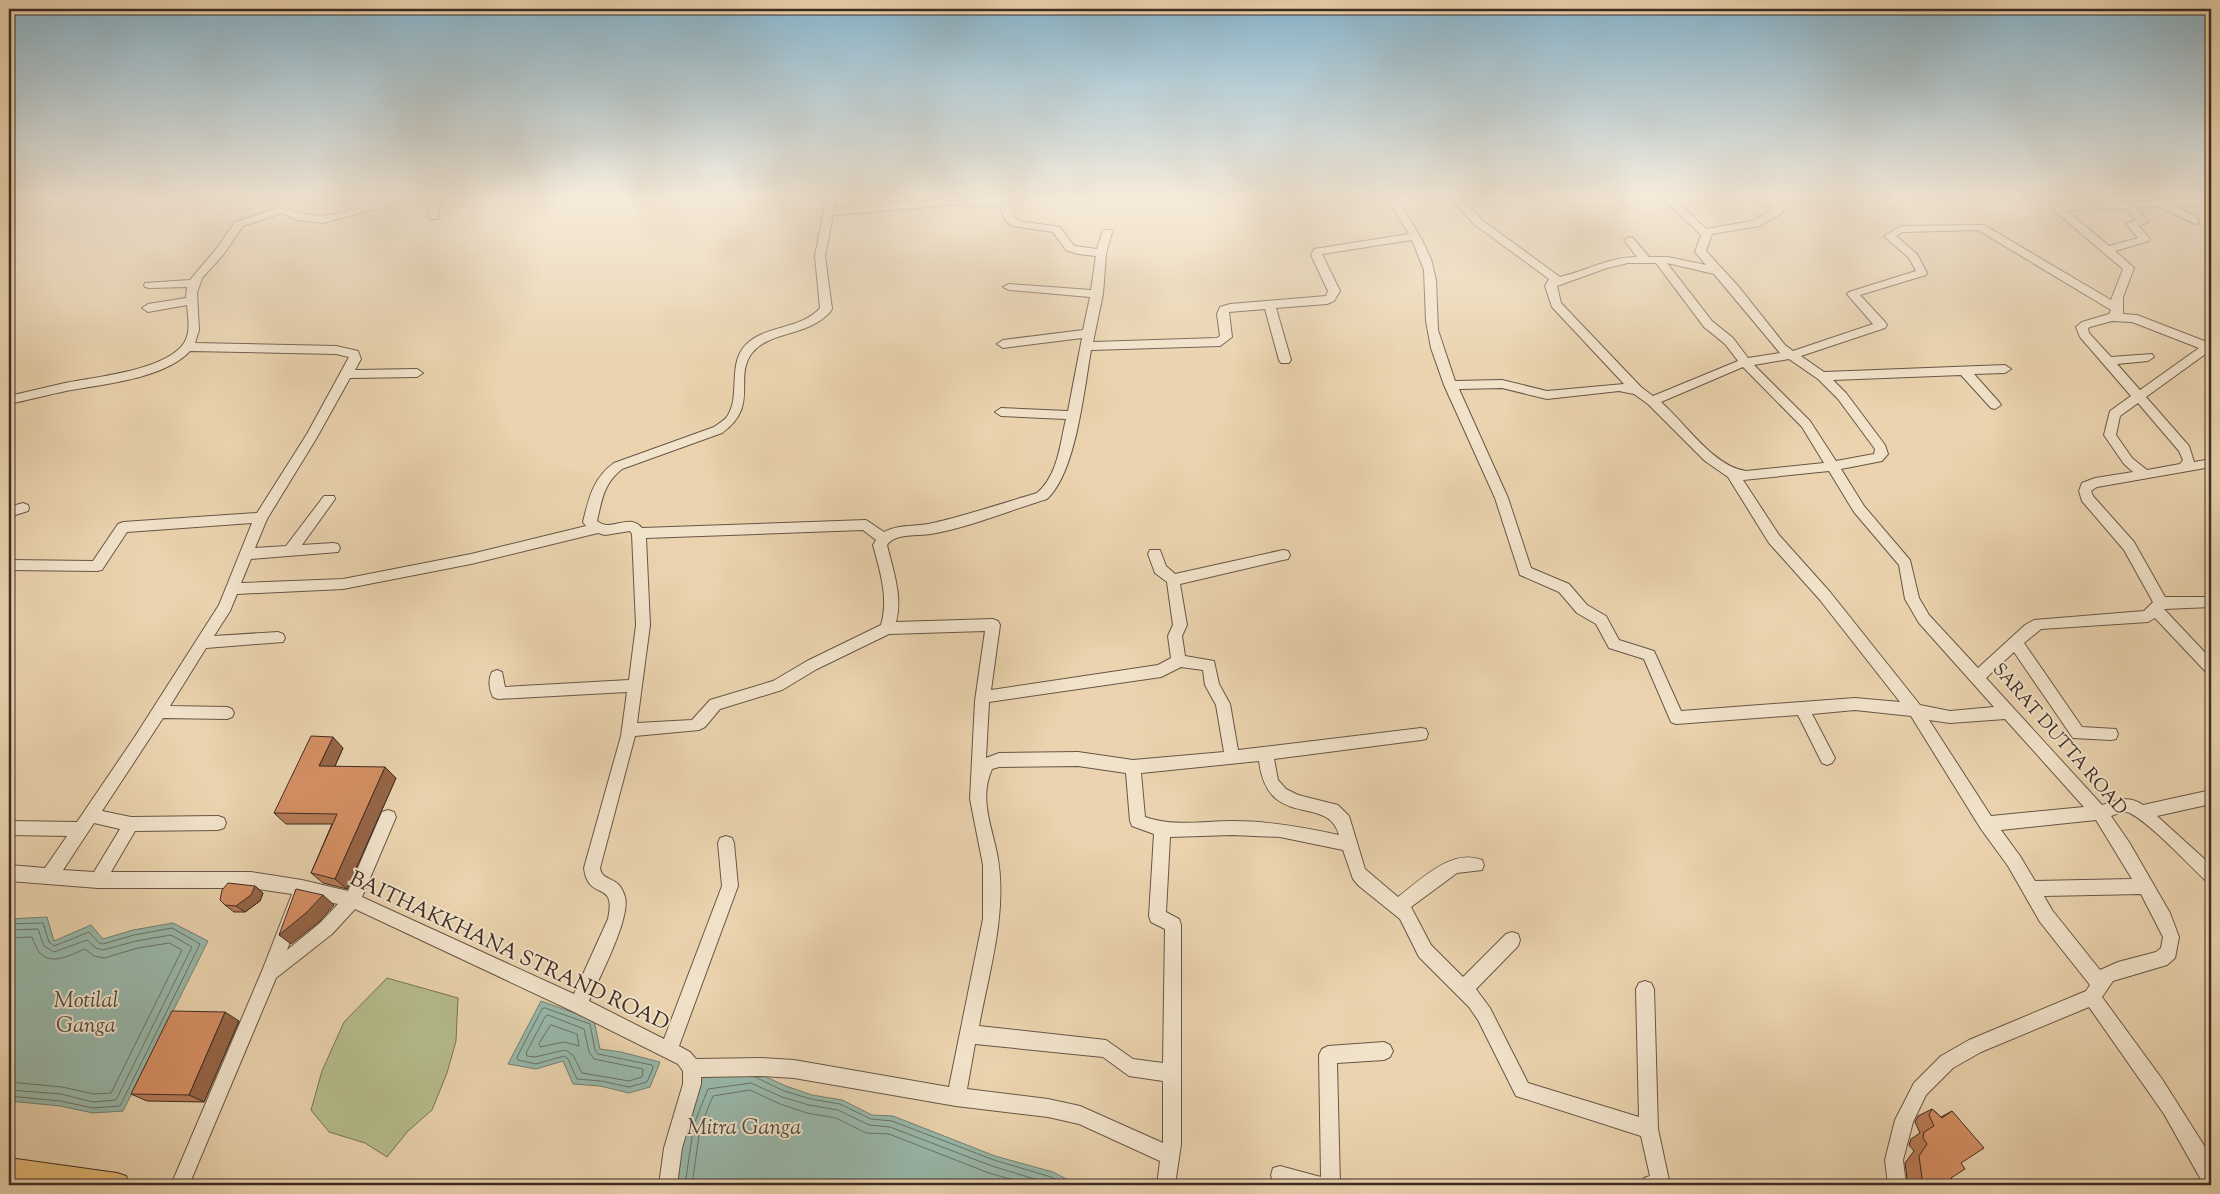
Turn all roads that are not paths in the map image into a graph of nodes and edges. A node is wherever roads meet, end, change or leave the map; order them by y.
1 (219, 254) edge
2 (820, 254) edge
3 (1101, 254) edge
4 (1317, 254) edge
5 (1421, 254) edge
6 (1521, 254) edge
7 (1641, 254) edge
8 (1702, 254) edge
9 (1910, 254) edge
10 (2022, 254) edge
11 (2112, 254) edge
12 (1658, 259) junction
13 (1646, 260) junction
14 (1719, 272) junction
15 (1557, 280) junction
16 (193, 283) junction
17 (149, 285) dead end
18 (1009, 287) dead end
19 (1097, 294) junction
20 (192, 302) junction
21 (1269, 305) junction
22 (148, 308) dead end
23 (2114, 313) junction
24 (1089, 339) junction
25 (1003, 344) dead end
26 (2210, 346) edge
27 (188, 347) junction
28 (1792, 355) junction
29 (2148, 356) dead end
30 (1285, 360) dead end
31 (2107, 361) junction
32 (1745, 362) junction
33 (2005, 369) dead end
34 (1964, 371) junction
35 (417, 372) dead end
36 (347, 374) junction
37 (1822, 376) junction
38 (1450, 385) junction
39 (1637, 390) junction
40 (2138, 397) junction
41 (9, 400) edge
42 (1652, 401) junction
43 (1995, 405) dead end
44 (1001, 412) dead end
45 (1074, 415) junction
46 (2211, 463) edge
47 (1834, 466) junction
48 (2184, 468) junction
49 (1732, 474) junction
50 (2145, 475) junction
51 (329, 499) dead end
52 (23, 508) dead end
53 (9, 512) edge
54 (261, 518) junction
55 (596, 529) junction
56 (638, 533) junction
57 (883, 539) junction
58 (333, 548) dead end
59 (290, 551) junction
60 (246, 554) junction
61 (1155, 554) dead end
62 (1283, 555) dead end
63 (9, 565) edge
64 (1173, 580) junction
65 (232, 589) junction
66 (2211, 602) edge
67 (2159, 606) junction
68 (886, 628) junction
69 (278, 638) dead end
70 (202, 643) junction
71 (2016, 643) junction
72 (1179, 661) junction
73 (2211, 668) edge
74 (498, 676) dead end
75 (1978, 677) junction
76 (635, 686) junction
77 (983, 697) junction
78 (1802, 708) junction
79 (158, 712) junction
80 (1916, 712) junction
81 (2008, 712) junction
82 (227, 713) dead end
83 (629, 730) junction
84 (1421, 734) dead end
85 (2111, 734) dead end
86 (1266, 754) junction
87 (1232, 757) junction
88 (1827, 758) dead end
89 (1133, 767) junction
90 (977, 789) junction
91 (2211, 797) edge
92 (2143, 812) junction
93 (2099, 813) junction
94 (90, 815) junction
95 (388, 818) dead end
96 (218, 823) dead end
97 (131, 824) junction
98 (1987, 824) junction
99 (9, 828) edge
100 (80, 830) junction
101 (1162, 830) junction
102 (726, 842) dead end
103 (1349, 844) junction
104 (1476, 865) dead end
105 (9, 872) edge
106 (2211, 875) edge
107 (49, 876) junction
108 (98, 880) junction
109 (2145, 886) junction
110 (302, 888) junction
111 (2030, 889) junction
112 (352, 900) junction
113 (1398, 906) junction
114 (1512, 940) dead end
115 (270, 972) junction
116 (1464, 989) junction
117 (1645, 989) dead end
118 (2096, 991) junction
119 (578, 1006) junction
120 (968, 1034) junction
121 (669, 1050) junction
122 (1384, 1051) dead end
123 (692, 1068) junction
124 (1172, 1073) junction
125 (956, 1097) junction
126 (1649, 1129) junction
127 (1172, 1156) junction
128 (9, 1170) edge
129 (1280, 1175) dead end
130 (2211, 1178) edge
131 (117, 1185) edge
132 (180, 1185) edge
133 (668, 1185) edge
134 (1166, 1185) edge
135 (1317, 1185) edge
136 (1331, 1185) edge
137 (1652, 1185) edge
138 (1897, 1185) edge

1 - 16 street
2 - 55 street
3 - 19 street
4 - 21 street
5 - 38 street
6 - 15 street
7 - 13 street
8 - 14 street
9 - 28 street
10 - 23 street
11 - 23 street
12 - 13 street
12 - 14 street
12 - 32 street, SARAT DUTTA ROAD
13 - 15 street
14 - 28 street
15 - 39 street
16 - 17 street
16 - 20 street
18 - 19 street
19 - 24 street
20 - 22 street
20 - 27 street
21 - 24 street
21 - 30 street
23 - 26 street
23 - 31 street
24 - 25 street
24 - 45 street
26 - 40 street
27 - 36 street
27 - 41 street
28 - 32 street
28 - 37 street
29 - 31 street
31 - 40 street
32 - 42 street
32 - 47 street, SARAT DUTTA ROAD
33 - 34 street
34 - 37 street
34 - 43 street
35 - 36 street
36 - 54 street
37 - 47 street
38 - 39 street
38 - 78 street
39 - 42 street
40 - 48 street
40 - 50 street
42 - 49 street
44 - 45 street
45 - 57 street
46 - 48 street
47 - 49 street
47 - 75 street, SARAT DUTTA ROAD
48 - 50 street
49 - 80 street
50 - 67 street
51 - 59 street
52 - 53 street
54 - 60 street
54 - 63 street
55 - 56 street
55 - 65 street
56 - 57 street
56 - 76 street
57 - 68 street
58 - 59 street
59 - 60 street
60 - 65 street
61 - 64 street
62 - 64 street
64 - 72 street
65 - 70 street
66 - 67 street
67 - 71 street
67 - 73 street
68 - 77 street
68 - 83 street
69 - 70 street
70 - 79 street
71 - 75 street
71 - 85 street
72 - 77 street
72 - 87 street
74 - 76 street
75 - 81 street, SARAT DUTTA ROAD
76 - 83 street
77 - 90 street
78 - 80 street
78 - 88 street
79 - 82 street
79 - 94 street
80 - 81 street
80 - 98 street
81 - 93 street, SARAT DUTTA ROAD
83 - 119 street
84 - 86 street
86 - 87 street
86 - 103 street
87 - 89 street
89 - 90 street
89 - 101 street
90 - 120 street
91 - 92 street
92 - 93 street
92 - 106 street
93 - 98 street
93 - 109 street, SARAT DUTTA ROAD
94 - 97 street
94 - 100 street
95 - 112 street
96 - 97 street
97 - 108 street
98 - 111 street
99 - 100 street
100 - 107 street
101 - 103 street
101 - 124 street
102 - 121 street
103 - 113 street
104 - 113 street
105 - 107 street, BAITHAKKHANA STRAND ROAD
107 - 108 street, BAITHAKKHANA STRAND ROAD
108 - 110 street, BAITHAKKHANA STRAND ROAD
109 - 111 street
109 - 118 street, SARAT DUTTA ROAD
110 - 112 street, BAITHAKKHANA STRAND ROAD
110 - 115 street
111 - 118 street
112 - 115 street
112 - 119 street, BAITHAKKHANA STRAND ROAD
113 - 116 street
114 - 116 street
115 - 132 street
116 - 126 street
117 - 126 street
118 - 130 street
118 - 138 street, SARAT DUTTA ROAD
119 - 121 street, BAITHAKKHANA STRAND ROAD
120 - 124 street
120 - 125 street
121 - 123 street, BAITHAKKHANA STRAND ROAD
122 - 136 street
123 - 125 street
123 - 133 street
124 - 127 street
125 - 127 street
126 - 137 street
127 - 134 street
128 - 131 main road
129 - 135 street

